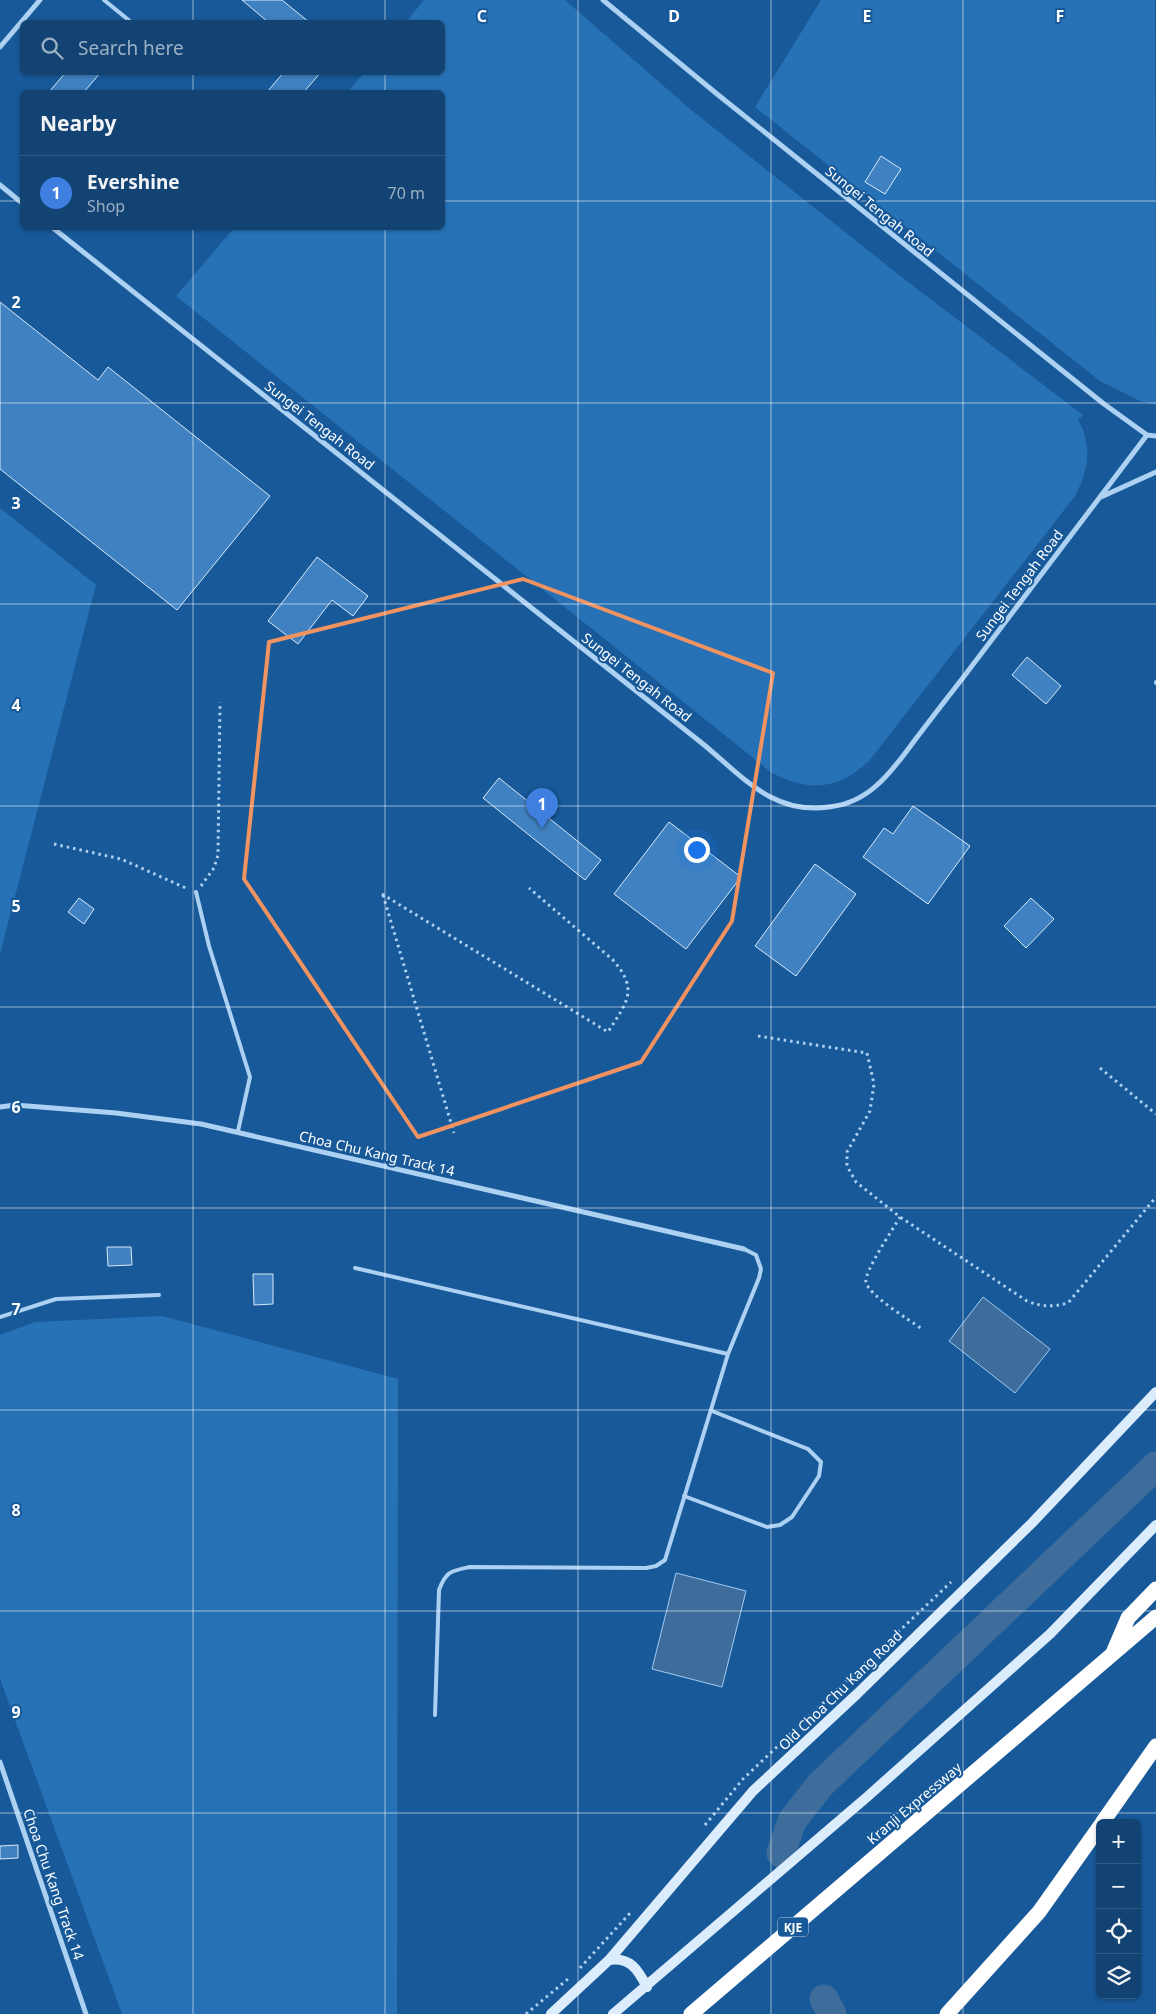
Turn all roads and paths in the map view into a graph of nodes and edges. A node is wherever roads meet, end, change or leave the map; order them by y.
1 (40, 0) edge
2 (104, 0) edge
3 (603, 0) edge
4 (23, 20) edge
5 (129, 20) edge
6 (20, 24) edge
7 (0, 47) edge
8 (0, 185) edge
9 (20, 201) edge
10 (56, 230) edge
11 (1147, 435) junction
12 (1156, 436) edge
13 (1156, 472) edge
14 (1098, 498) junction
15 (220, 702) dead end
16 (54, 844) dead end
17 (529, 888) dead end
18 (196, 892) junction
19 (758, 1036) dead end
20 (1100, 1068) dead end
21 (0, 1107) edge
22 (1156, 1114) edge
23 (238, 1131) junction
24 (454, 1134) dead end
25 (1156, 1197) edge
26 (900, 1217) junction
27 (744, 1249) joint
28 (355, 1268) dead end
29 (159, 1295) dead end
30 (0, 1317) edge
31 (922, 1330) dead end
32 (728, 1354) junction
33 (1156, 1392) edge
34 (712, 1411) junction
35 (684, 1496) junction
36 (1156, 1525) edge
37 (1156, 1589) edge
38 (1156, 1617) edge
39 (1112, 1654) junction
40 (435, 1715) dead end
41 (1156, 1746) edge
42 (0, 1762) edge
43 (1105, 1819) edge
44 (1096, 1831) edge
45 (610, 1960) junction
46 (647, 1987) junction
47 (86, 2014) edge
48 (551, 2014) edge
49 (613, 2014) edge
50 (691, 2014) edge
51 (947, 2014) edge

1 - 4 street
2 - 5 lane
3 - 11 street, Sungei Tengah Road
6 - 7 street
8 - 9 street
10 - 14 street, Sungei Tengah Road
11 - 12 street, Sungei Tengah Road
11 - 14 street, Sungei Tengah Road
13 - 14 street
15 - 18 path
16 - 18 path
17 - 24 path
18 - 23 lane
19 - 26 path
20 - 22 path
21 - 23 street, Choa Chu Kang Track 14
23 - 27 street, Choa Chu Kang Track 14
25 - 26 path
26 - 31 path
27 - 32 lane
28 - 32 lane
29 - 30 lane
32 - 34 lane
33 - 45 main road, Old Choa Chu Kang Road
34 - 35 lane
34 - 35 lane
35 - 40 lane
36 - 46 main road
37 - 39 highway
38 - 39 highway, Kranji Expressway / KJE
39 - 50 highway, Kranji Expressway / KJE
41 - 43 highway
42 - 47 street, Choa Chu Kang Track 14
44 - 51 highway
45 - 46 main road
45 - 48 main road, Old Choa Chu Kang Road
46 - 49 main road

